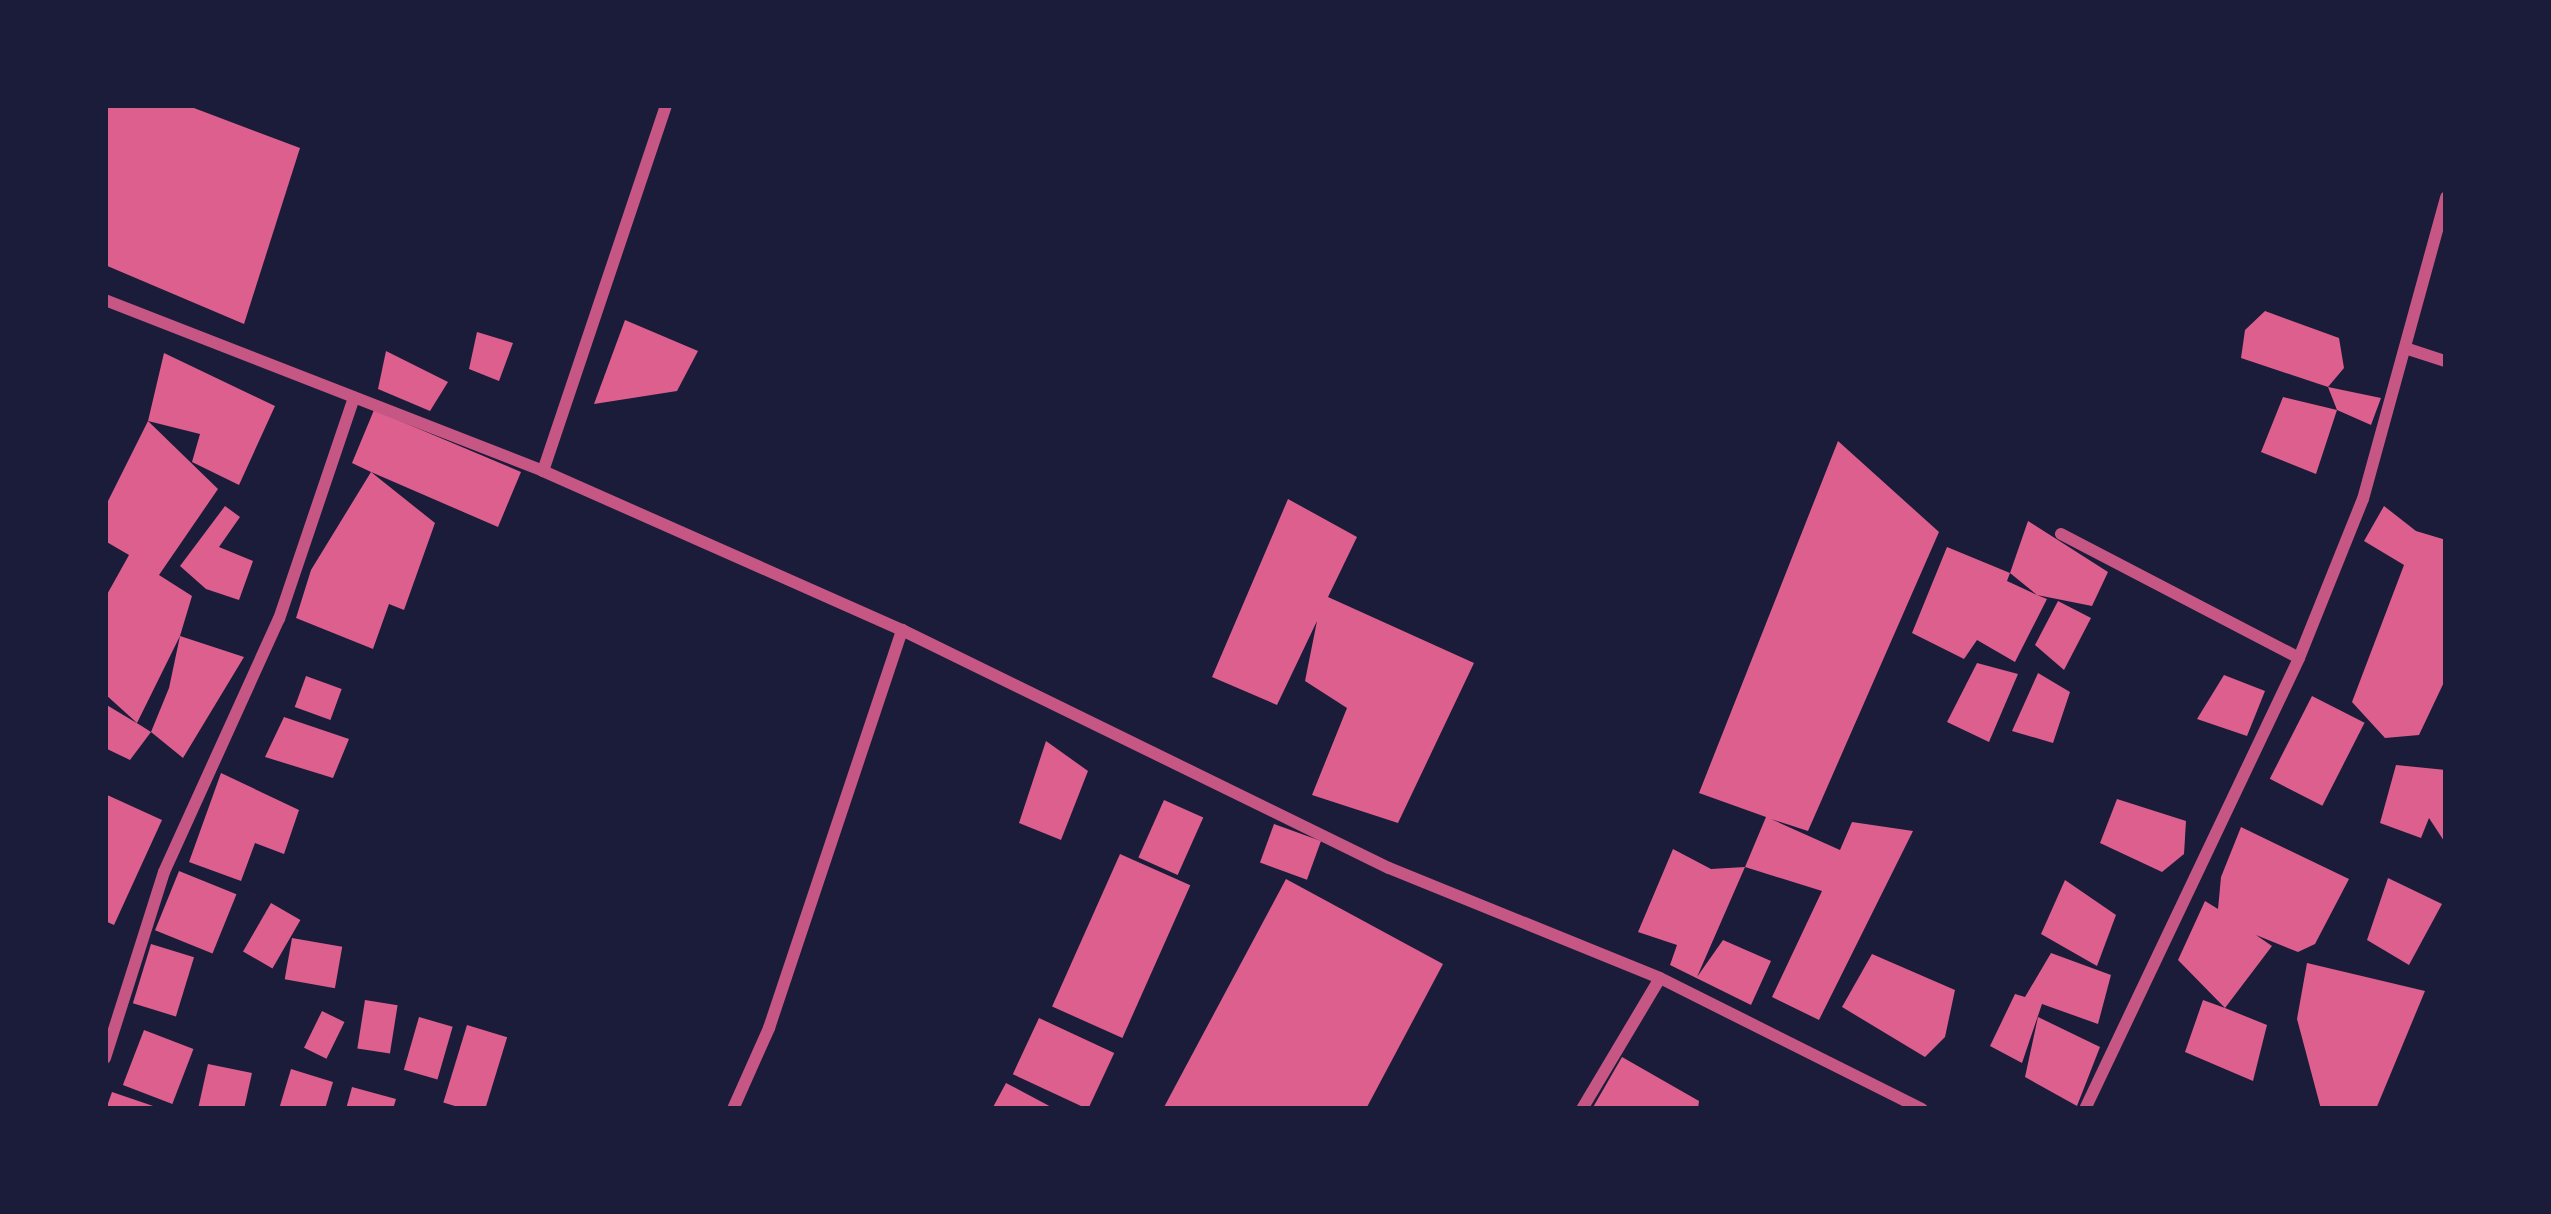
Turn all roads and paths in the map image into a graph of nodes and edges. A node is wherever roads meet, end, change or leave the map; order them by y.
1 (666, 105) edge
2 (2446, 196) edge
3 (105, 300) edge
4 (2408, 350) junction
5 (2446, 361) edge
6 (354, 397) junction
7 (543, 471) junction
8 (2061, 534) dead end
9 (902, 630) junction
10 (2299, 658) junction
11 (1660, 978) junction
12 (105, 1058) edge
13 (733, 1109) edge
14 (1582, 1109) edge
15 (1922, 1109) edge
16 (2085, 1109) edge

1 - 7 street
2 - 4 street
3 - 6 street
4 - 5 street
4 - 10 street
6 - 7 street
6 - 12 street
7 - 9 street
8 - 10 street
9 - 11 street
9 - 13 street
10 - 16 street
11 - 14 street
11 - 15 street

